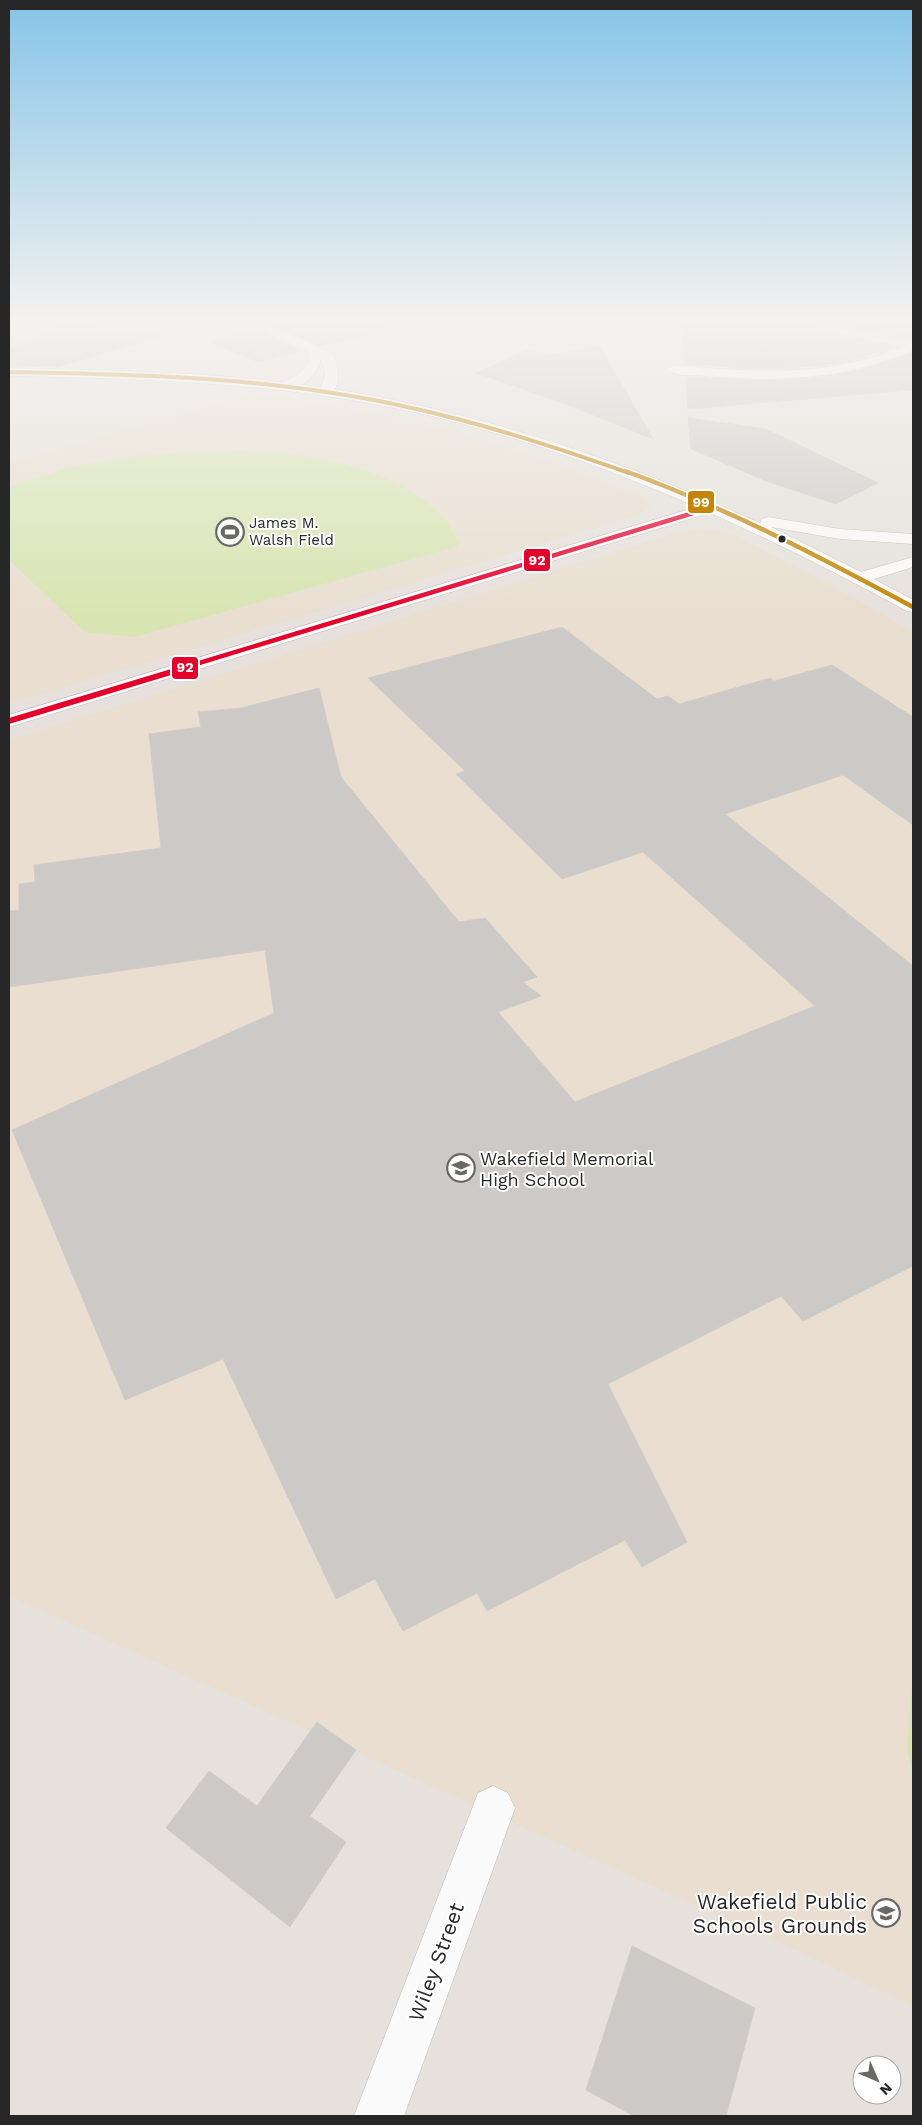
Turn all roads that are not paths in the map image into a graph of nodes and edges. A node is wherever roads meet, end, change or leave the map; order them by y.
1 (456, 418) edge
2 (721, 510) junction
3 (905, 539) edge
4 (829, 562) junction
5 (913, 562) edge
6 (860, 578) junction
7 (913, 607) edge
8 (9, 721) edge
9 (493, 1808) dead end
10 (379, 2116) edge

1 - 2 street
2 - 3 street
2 - 4 street
2 - 8 street
3 - 4 street
4 - 6 street
5 - 6 street
6 - 7 street
9 - 10 street, Wiley Street

